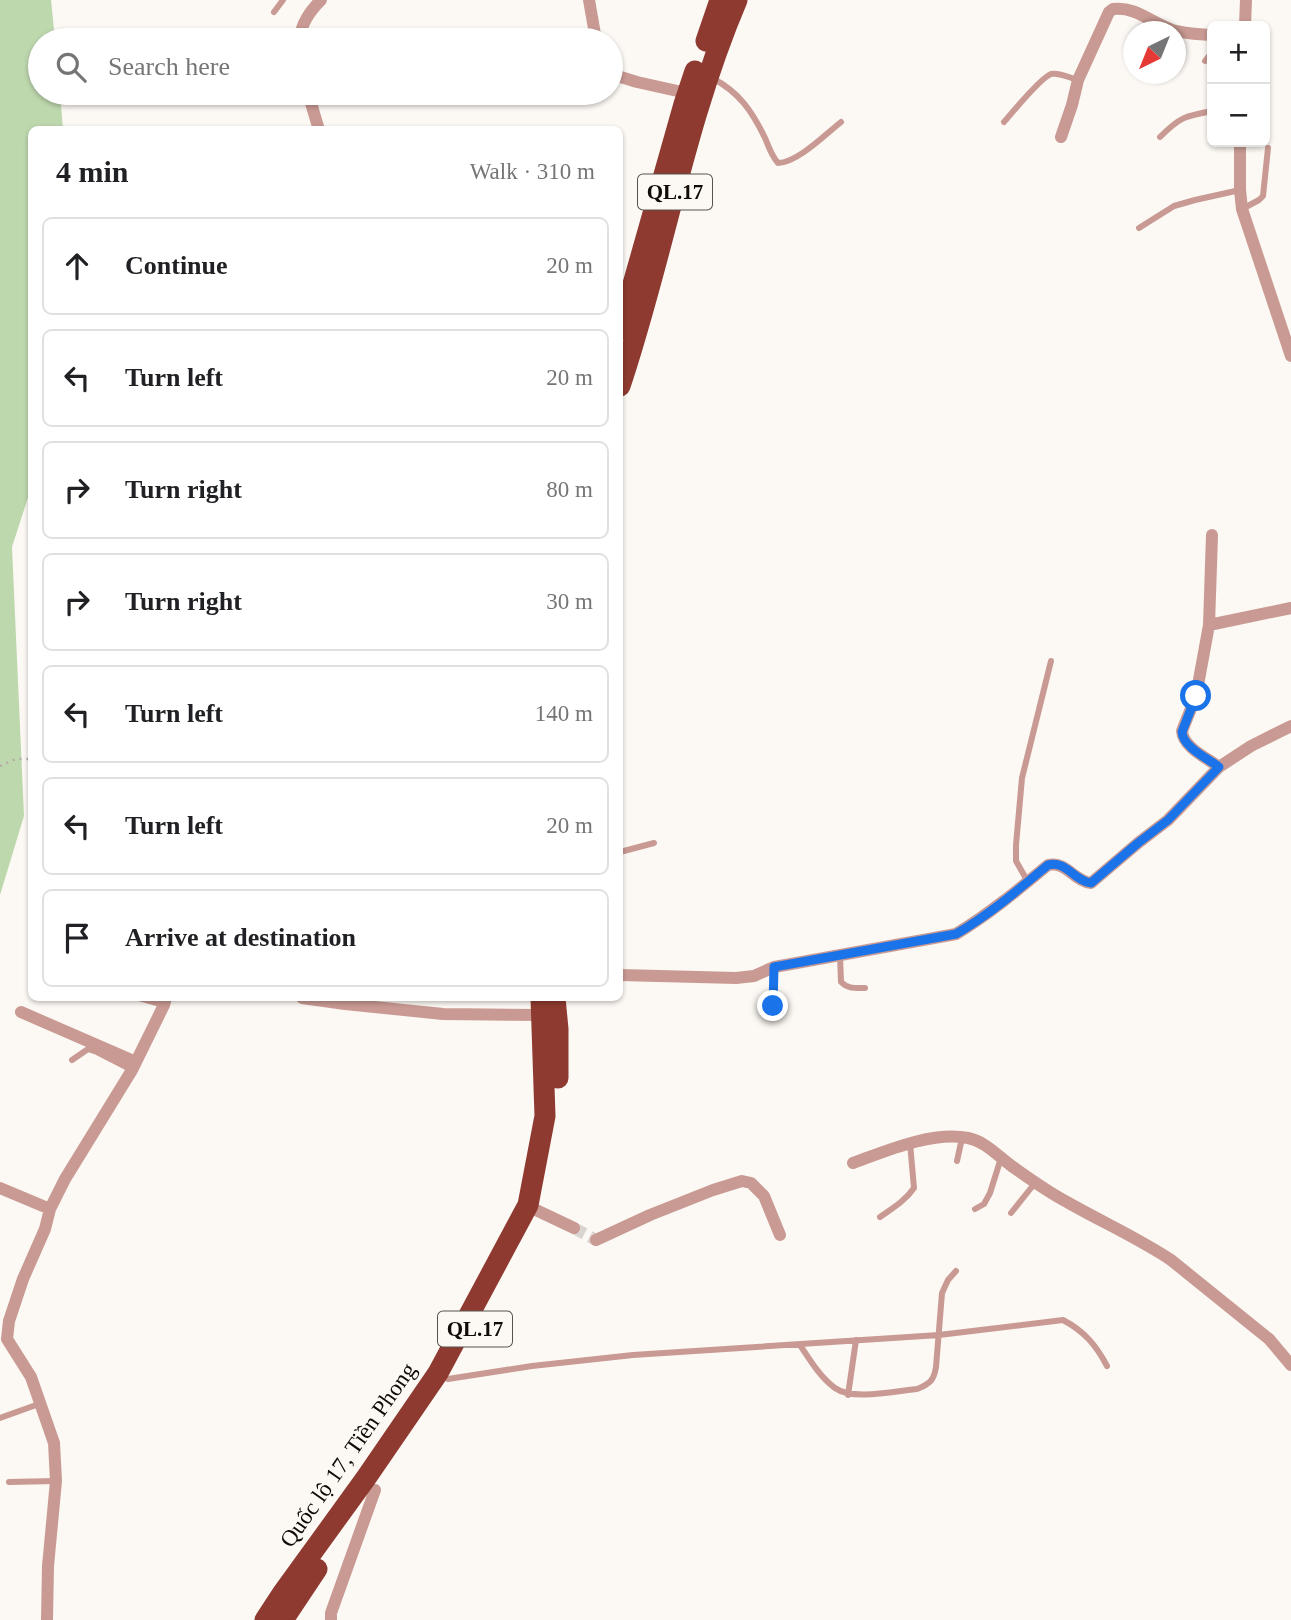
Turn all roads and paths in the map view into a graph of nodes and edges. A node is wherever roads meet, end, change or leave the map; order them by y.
1 (283, 0) edge
2 (320, 0) edge
3 (589, 0) edge
4 (720, 0) edge
5 (737, 0) edge
6 (1245, 0) edge
7 (274, 12) dead end
8 (1245, 21) edge
9 (302, 28) edge
10 (594, 28) edge
11 (1207, 35) edge
12 (1207, 58) edge
13 (1205, 61) dead end
14 (709, 76) junction
15 (623, 78) edge
16 (1077, 80) junction
17 (694, 95) junction
18 (311, 105) edge
19 (1207, 112) edge
20 (841, 122) dead end
21 (1004, 122) dead end
22 (317, 126) edge
23 (1061, 137) dead end
24 (1160, 137) dead end
25 (1240, 147) edge
26 (1268, 148) dead end
27 (1240, 190) junction
28 (1242, 209) junction
29 (1139, 228) dead end
30 (625, 335) edge
31 (623, 355) edge
32 (1291, 356) edge
33 (1212, 535) dead end
34 (1291, 608) edge
35 (1209, 625) junction
36 (1051, 661) dead end
37 (1291, 726) edge
38 (28, 760) edge
39 (0, 766) edge
40 (1219, 767) junction
41 (654, 843) dead end
42 (623, 851) edge
43 (1028, 882) junction
44 (840, 956) junction
45 (774, 967) junction
46 (623, 975) edge
47 (864, 988) dead end
48 (165, 1001) edge
49 (327, 1001) edge
50 (549, 1006) edge
51 (773, 1006) dead end
52 (20, 1012) dead end
53 (72, 1060) dead end
54 (134, 1066) junction
55 (962, 1138) junction
56 (910, 1143) junction
57 (1001, 1158) junction
58 (957, 1161) dead end
59 (853, 1163) dead end
60 (1035, 1183) junction
61 (3, 1192) edge
62 (50, 1209) junction
63 (975, 1209) dead end
64 (536, 1210) junction
65 (1011, 1213) dead end
66 (880, 1217) dead end
67 (574, 1228) tunnel mouth
68 (780, 1235) dead end
69 (596, 1240) dead end
70 (956, 1271) dead end
71 (939, 1335) junction
72 (856, 1340) junction
73 (800, 1345) junction
74 (1291, 1365) edge
75 (1107, 1366) dead end
76 (448, 1379) junction
77 (848, 1395) junction
78 (41, 1403) junction
79 (0, 1418) edge
80 (56, 1480) junction
81 (9, 1482) dead end
82 (375, 1490) junction
83 (47, 1620) edge
84 (265, 1620) edge
85 (283, 1620) edge
86 (331, 1620) edge

1 - 7 lane
2 - 9 street
3 - 10 street
4 - 17 highway
5 - 14 highway, QL.17
6 - 8 street
11 - 16 street
12 - 13 lane
14 - 17 highway, QL.17
14 - 20 lane
15 - 17 street
16 - 21 lane
16 - 23 street
17 - 30 highway, QL.17
18 - 22 street
19 - 24 lane
25 - 27 street
26 - 28 lane
27 - 28 street
27 - 29 lane
28 - 32 street
30 - 31 highway, QL.17
33 - 35 street
34 - 35 street
35 - 40 street
36 - 43 lane
37 - 40 street
38 - 39 path
40 - 43 street
41 - 42 lane
43 - 44 street
44 - 45 street
44 - 47 lane
45 - 46 street
45 - 51 lane
48 - 54 street
49 - 50 street
50 - 64 highway, Quốc lộ 17, Tiền Phong / QL.17
50 - 84 highway, Quốc lộ 17, Tiền Phong
52 - 54 street
53 - 54 lane
54 - 62 street
55 - 56 street
55 - 57 street
55 - 58 lane
56 - 59 street
56 - 66 lane
57 - 60 street
57 - 63 lane
60 - 65 lane
60 - 74 street
61 - 62 street
62 - 78 street
64 - 67 street
64 - 76 highway, Quốc lộ 17, Tiền Phong / QL.17
68 - 69 street
70 - 71 lane
71 - 72 lane
71 - 75 lane
71 - 77 lane
72 - 73 lane
72 - 77 lane
73 - 76 lane
73 - 77 lane
76 - 82 highway, Quốc lộ 17, Tiền Phong / QL.17
78 - 79 lane
78 - 80 street
80 - 81 lane
80 - 83 street
82 - 85 highway, Quốc lộ 17, Tiền Phong / QL.17
82 - 86 street

